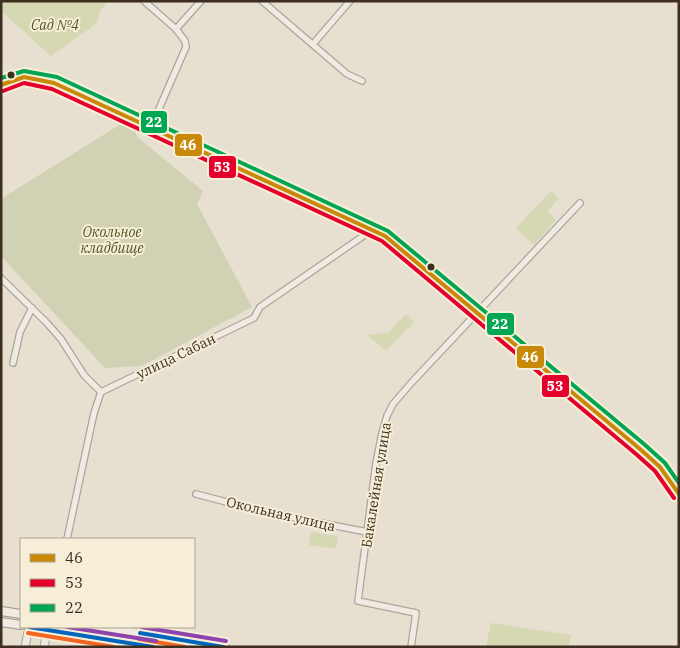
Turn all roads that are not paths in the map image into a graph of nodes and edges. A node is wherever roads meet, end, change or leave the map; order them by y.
1 (144, 1) edge
2 (201, 1) edge
3 (262, 1) edge
4 (350, 1) edge
5 (176, 29) junction
6 (313, 44) junction
7 (362, 82) dead end
8 (1, 85) edge
9 (151, 127) junction
10 (580, 203) dead end
11 (372, 230) junction
12 (2, 280) edge
13 (32, 308) junction
14 (479, 313) junction
15 (13, 363) dead end
16 (101, 392) junction
17 (196, 494) dead end
18 (679, 494) edge
19 (367, 532) junction
20 (67, 538) edge
21 (1, 611) edge
22 (20, 614) edge
23 (1, 622) edge
24 (20, 626) edge
25 (29, 628) edge
26 (48, 628) edge
27 (107, 628) edge
28 (26, 647) edge
29 (44, 647) edge
30 (155, 647) edge
31 (224, 647) edge
32 (411, 647) edge

1 - 5 street
2 - 5 street
3 - 6 street
4 - 6 street
5 - 9 street
6 - 7 street
8 - 9 main road
9 - 11 main road
10 - 14 street, Бакалейная улица
11 - 14 main road
11 - 16 street, улица Сабан
12 - 13 street
13 - 15 street
13 - 16 street
14 - 18 main road
14 - 19 street, Бакалейная улица
16 - 20 street
17 - 19 street, Окольная улица
19 - 32 street, Бакалейная улица
21 - 22 main road
23 - 24 main road
25 - 28 street
26 - 29 street
26 - 30 main road
27 - 31 main road

